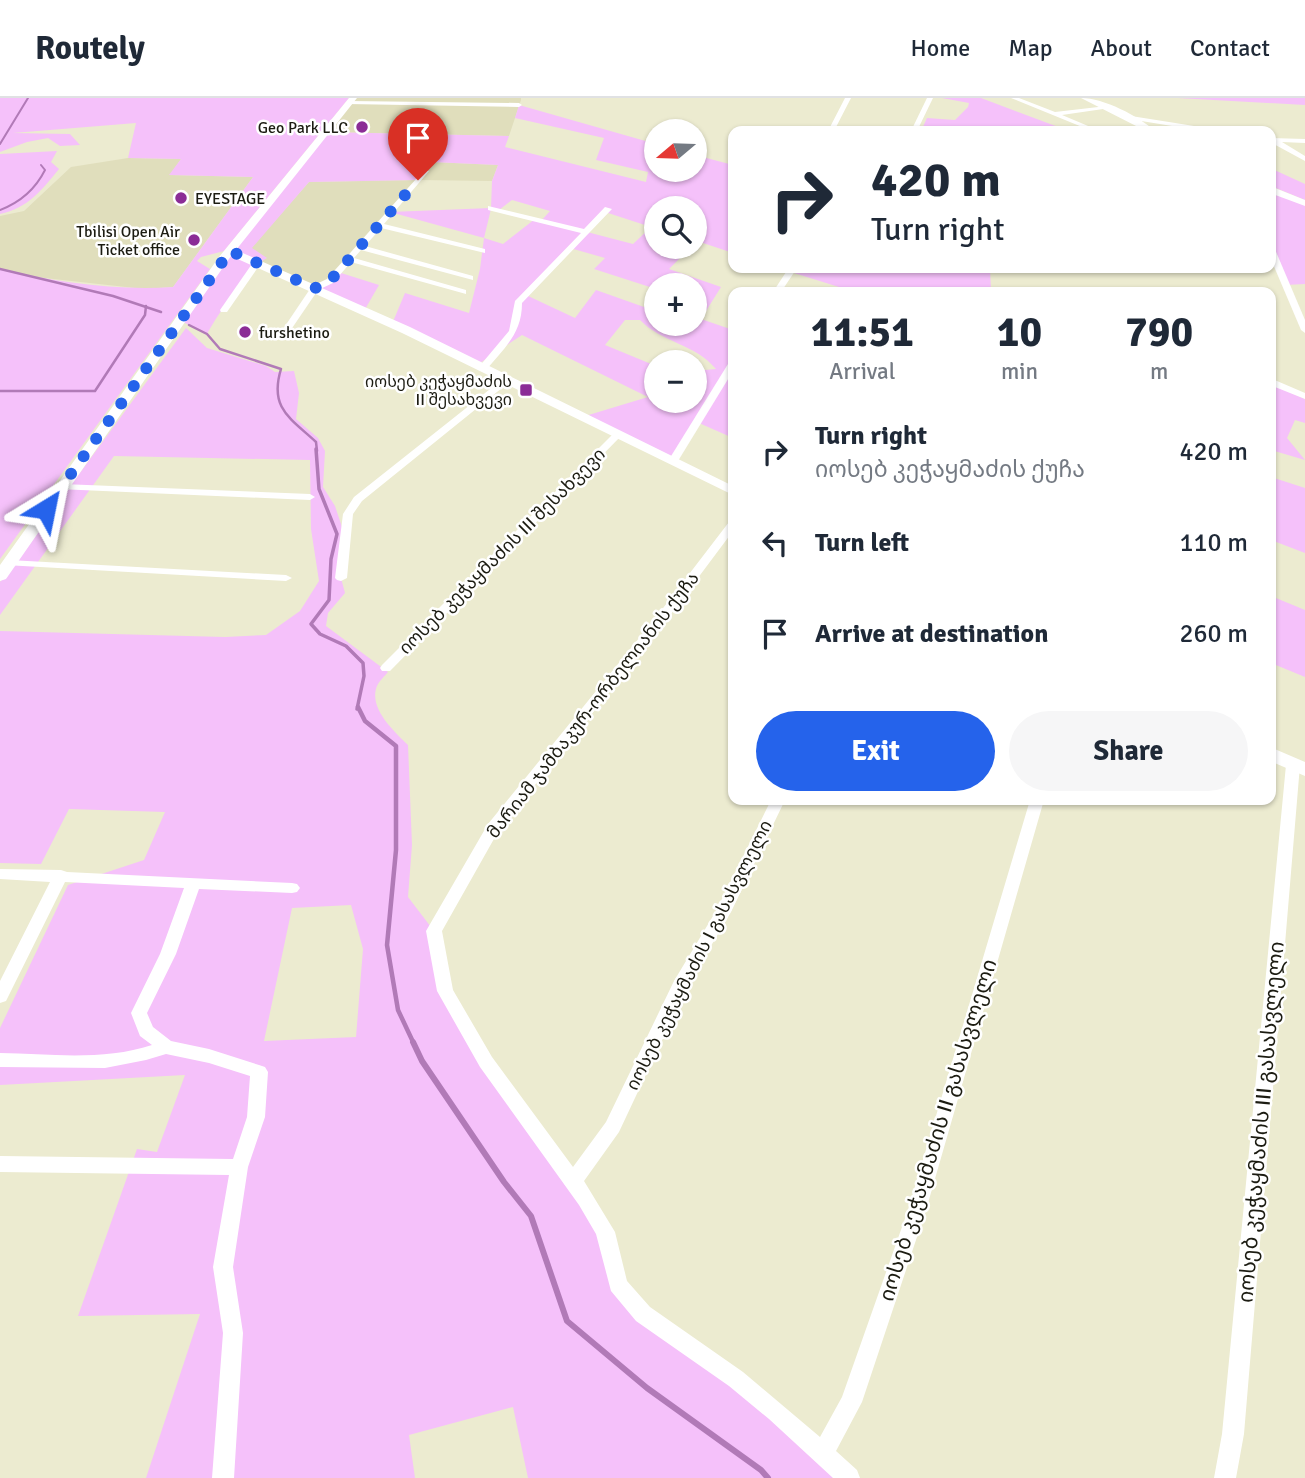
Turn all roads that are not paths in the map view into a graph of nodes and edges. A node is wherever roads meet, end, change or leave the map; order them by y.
1 (848, 98) edge
2 (930, 98) edge
3 (1014, 98) edge
4 (1085, 98) edge
5 (351, 101) edge
6 (519, 105) dead end
7 (1107, 108) junction
8 (1054, 114) junction
9 (1130, 118) junction
10 (834, 126) edge
11 (917, 126) edge
12 (1084, 126) edge
13 (1143, 126) edge
14 (1181, 126) edge
15 (1276, 140) edge
16 (1305, 141) edge
17 (1276, 144) edge
18 (1305, 159) edge
19 (426, 171) dead end
20 (1276, 191) edge
21 (1305, 203) edge
22 (491, 208) dead end
23 (608, 209) dead end
24 (379, 225) junction
25 (586, 232) junction
26 (359, 247) junction
27 (230, 251) junction
28 (482, 251) dead end
29 (349, 259) junction
30 (1276, 261) edge
31 (257, 263) junction
32 (470, 278) dead end
33 (315, 288) junction
34 (463, 292) dead end
35 (224, 310) dead end
36 (1305, 330) edge
37 (283, 335) dead end
38 (483, 368) junction
39 (728, 372) edge
40 (507, 380) junction
41 (1276, 384) edge
42 (1305, 396) edge
43 (618, 434) junction
44 (673, 461) junction
45 (62, 487) junction
46 (728, 488) edge
47 (310, 498) dead end
48 (728, 531) edge
49 (5, 570) edge
50 (286, 578) dead end
51 (341, 578) dead end
52 (386, 668) dead end
53 (1276, 757) edge
54 (1299, 767) edge
55 (776, 805) edge
56 (1036, 805) edge
57 (0, 874) edge
58 (61, 876) junction
59 (195, 882) junction
60 (292, 888) dead end
61 (0, 997) edge
62 (166, 1047) junction
63 (0, 1060) edge
64 (0, 1164) edge
65 (239, 1167) junction
66 (573, 1181) junction
67 (823, 1453) junction
68 (223, 1478) edge
69 (849, 1478) edge
70 (1225, 1478) edge

1 - 10 street
2 - 11 street
3 - 8 street
4 - 7 main road
5 - 6 street
5 - 27 main road
7 - 8 street
7 - 9 main road
8 - 12 street
9 - 13 main road
9 - 14 street
15 - 16 street
17 - 18 street
19 - 24 street
20 - 21 main road
22 - 25 street
23 - 25 street
24 - 26 street
24 - 28 street
25 - 38 street
26 - 29 street
26 - 32 street
27 - 31 main road
27 - 45 main road
29 - 33 street
29 - 34 street
30 - 36 street
31 - 33 main road
31 - 35 street
33 - 37 street
33 - 38 main road
38 - 40 main road
39 - 44 street
40 - 43 main road
40 - 51 street
41 - 42 street
43 - 44 main road
43 - 52 street, იოსებ კეჭაყმაძის III შესახვევი
44 - 46 main road
45 - 47 street
45 - 49 main road
48 - 66 street, მარიამ ჯამბაკურ-ორბელიანის ქუჩა
49 - 50 street
53 - 54 main road
54 - 70 street, იოსებ კეჭაყმაძის III გასასვლელი
55 - 66 street, იოსებ კეჭაყმაძის I გასასვლელი
56 - 67 street, იოსებ კეჭაყმაძის II გასასვლელი
57 - 58 street
58 - 59 street
58 - 61 street
59 - 60 street
59 - 62 street
62 - 63 street
62 - 65 street
64 - 65 street
65 - 68 street
66 - 67 street, მარიამ ჯამბაკურ-ორბელიანის ქუჩა
67 - 69 street, მარიამ ჯამბაკურ-ორბელიანის ქუჩა

